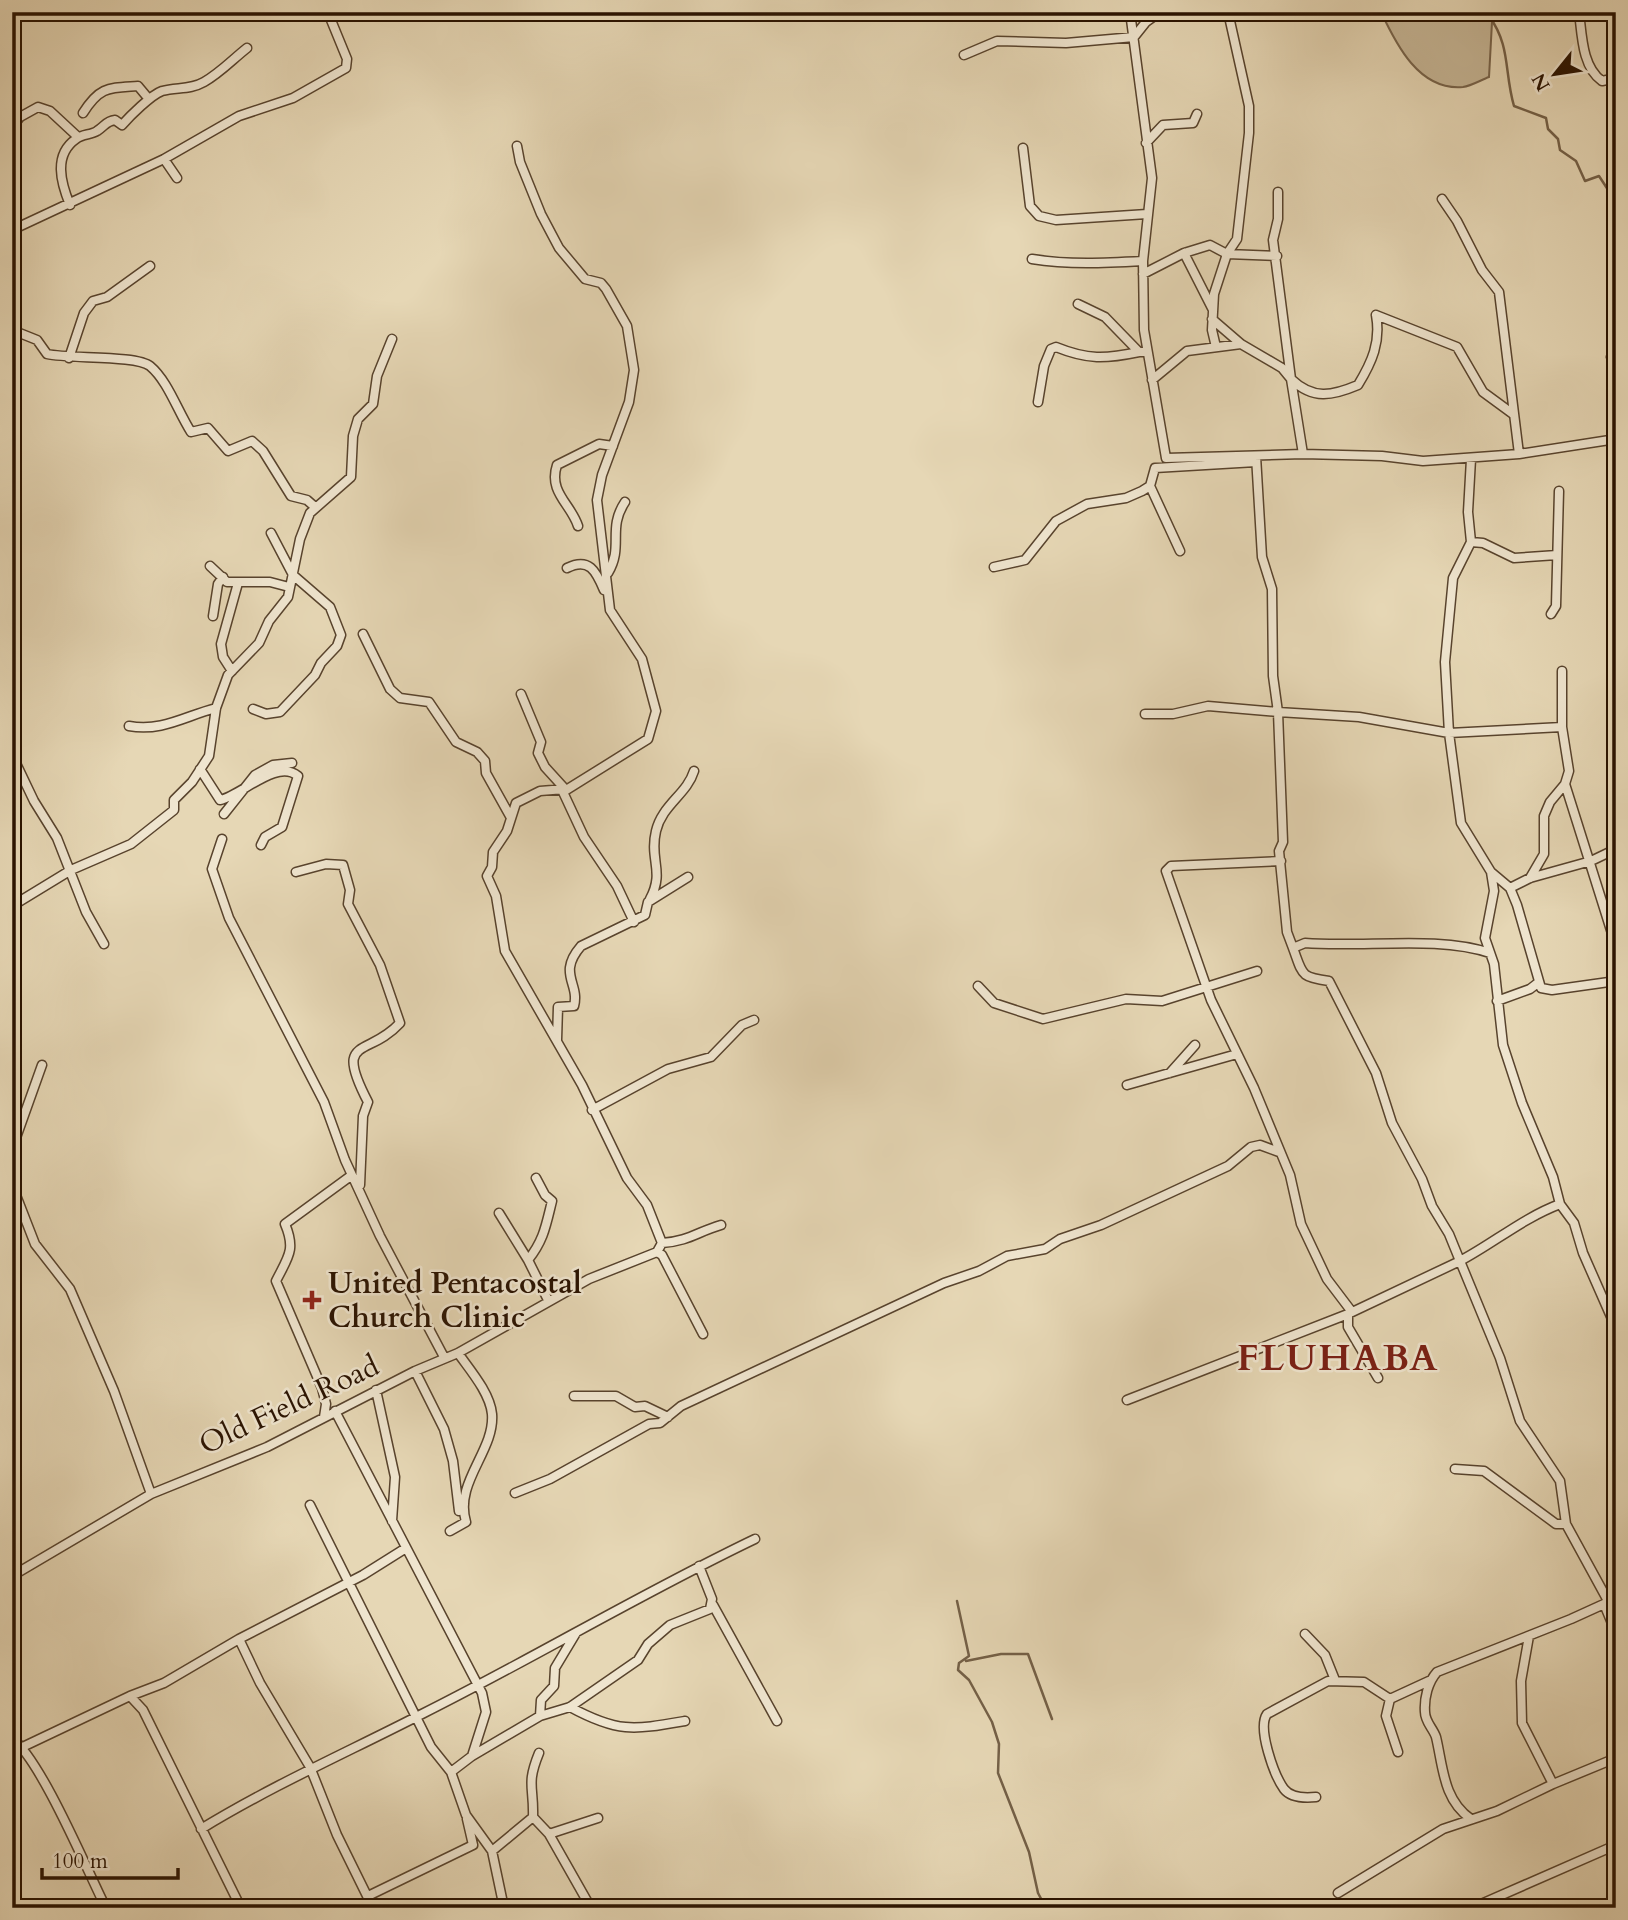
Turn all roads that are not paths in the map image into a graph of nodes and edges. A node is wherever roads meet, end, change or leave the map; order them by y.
1 (1130, 12) edge
2 (1160, 12) edge
3 (1228, 12) edge
4 (1579, 12) edge
5 (331, 20) dead end
6 (1133, 37) junction
7 (247, 48) dead end
8 (964, 55) dead end
9 (1616, 78) edge
10 (148, 98) junction
11 (82, 113) dead end
12 (1197, 114) dead end
13 (12, 128) edge
14 (78, 137) junction
15 (1146, 143) junction
16 (517, 146) dead end
17 (1023, 148) dead end
18 (164, 159) junction
19 (177, 178) dead end
20 (1278, 192) dead end
21 (1442, 199) dead end
22 (70, 205) junction
23 (1147, 215) junction
24 (12, 230) edge
25 (1184, 253) junction
26 (1227, 254) junction
27 (1277, 256) junction
28 (1032, 259) dead end
29 (1143, 261) junction
30 (150, 266) dead end
31 (1143, 274) junction
32 (1078, 304) dead end
33 (1212, 314) junction
34 (12, 330) edge
35 (392, 338) dead end
36 (1241, 344) junction
37 (1216, 347) junction
38 (1142, 352) junction
39 (69, 358) junction
40 (1291, 379) junction
41 (1152, 380) junction
42 (1038, 402) dead end
43 (1513, 414) junction
44 (1616, 439) edge
45 (613, 446) junction
46 (1303, 454) junction
47 (1519, 454) junction
48 (1471, 458) junction
49 (1256, 459) junction
50 (1150, 486) junction
51 (1559, 491) dead end
52 (625, 502) dead end
53 (316, 507) junction
54 (578, 526) dead end
55 (271, 533) dead end
56 (1471, 541) junction
57 (1180, 551) dead end
58 (1557, 555) junction
59 (210, 566) dead end
60 (994, 567) dead end
61 (567, 568) dead end
62 (608, 573) junction
63 (293, 575) junction
64 (223, 577) junction
65 (238, 583) junction
66 (289, 587) junction
67 (607, 595) junction
68 (1551, 614) dead end
69 (213, 616) dead end
70 (363, 634) dead end
71 (232, 671) junction
72 (1562, 671) dead end
73 (521, 694) dead end
74 (216, 708) junction
75 (253, 709) dead end
76 (1278, 712) junction
77 (1145, 714) dead end
78 (129, 726) dead end
79 (1562, 727) junction
80 (1449, 733) junction
81 (12, 755) edge
82 (292, 763) dead end
83 (200, 769) junction
84 (694, 771) dead end
85 (246, 785) junction
86 (1565, 785) junction
87 (565, 789) junction
88 (224, 814) dead end
89 (510, 816) junction
90 (222, 839) dead end
91 (261, 845) dead end
92 (1616, 849) edge
93 (1281, 861) junction
94 (1591, 861) junction
95 (71, 870) junction
96 (296, 872) dead end
97 (1491, 872) junction
98 (688, 877) dead end
99 (1530, 878) junction
100 (1510, 888) junction
101 (648, 902) junction
102 (12, 906) edge
103 (635, 922) junction
104 (104, 944) dead end
105 (1616, 946) edge
106 (1293, 948) junction
107 (1490, 953) junction
108 (1257, 971) dead end
109 (1616, 981) edge
110 (1539, 982) junction
111 (978, 985) dead end
112 (1208, 989) junction
113 (1497, 1001) junction
114 (754, 1020) dead end
115 (557, 1040) junction
116 (1195, 1045) dead end
117 (1237, 1054) junction
118 (42, 1065) dead end
119 (1170, 1073) junction
120 (1127, 1085) dead end
121 (592, 1110) junction
122 (12, 1149) edge
123 (1279, 1152) junction
124 (352, 1175) junction
125 (536, 1178) dead end
126 (12, 1185) edge
127 (361, 1191) junction
128 (1560, 1204) junction
129 (499, 1213) dead end
130 (722, 1225) dead end
131 (659, 1248) junction
132 (528, 1260) junction
133 (1460, 1261) junction
134 (548, 1300) junction
135 (1350, 1313) junction
136 (1616, 1328) edge
137 (703, 1334) dead end
138 (458, 1353) junction
139 (444, 1357) junction
140 (415, 1371) junction
141 (1378, 1378) dead end
142 (376, 1390) junction
143 (574, 1396) dead end
144 (1127, 1400) dead end
145 (335, 1411) junction
146 (324, 1417) junction
147 (668, 1417) junction
148 (1455, 1469) dead end
149 (515, 1493) dead end
150 (151, 1494) junction
151 (310, 1505) dead end
152 (393, 1521) junction
153 (466, 1522) junction
154 (1566, 1524) junction
155 (450, 1531) dead end
156 (755, 1539) dead end
157 (406, 1548) junction
158 (699, 1566) junction
159 (12, 1576) edge
160 (347, 1583) junction
161 (1616, 1594) edge
162 (1605, 1602) junction
163 (713, 1605) junction
164 (577, 1632) junction
165 (1616, 1633) edge
166 (1305, 1634) dead end
167 (1529, 1636) junction
168 (239, 1639) junction
169 (1335, 1680) junction
170 (1429, 1681) junction
171 (478, 1684) junction
172 (130, 1696) junction
173 (1390, 1699) junction
174 (570, 1707) junction
175 (540, 1716) junction
176 (416, 1717) junction
177 (685, 1721) dead end
178 (777, 1721) dead end
179 (12, 1738) edge
180 (24, 1747) junction
181 (12, 1752) edge
182 (1398, 1752) dead end
183 (539, 1754) dead end
184 (472, 1756) junction
185 (1616, 1758) edge
186 (310, 1767) junction
187 (451, 1772) junction
188 (1553, 1784) junction
189 (1316, 1797) dead end
190 (466, 1815) junction
191 (533, 1817) junction
192 (598, 1818) dead end
193 (1471, 1819) junction
194 (201, 1829) junction
195 (549, 1834) junction
196 (1616, 1845) edge
197 (492, 1851) junction
198 (1338, 1893) dead end
199 (368, 1896) junction
200 (106, 1908) edge
201 (241, 1908) edge
202 (373, 1908) edge
203 (504, 1908) edge
204 (591, 1908) edge
205 (1472, 1908) edge

1 - 6 street
2 - 6 street
3 - 26 street
4 - 9 street
5 - 18 street
6 - 8 street
6 - 15 street
7 - 10 street
10 - 11 street
10 - 14 street
12 - 15 street
13 - 14 street
14 - 22 street
15 - 23 street
16 - 45 street
17 - 23 street
18 - 19 street
18 - 22 street
20 - 27 street
21 - 43 street
22 - 24 street
23 - 29 street
25 - 26 street
25 - 31 street
25 - 33 street
26 - 27 street
26 - 33 street
27 - 40 street
28 - 29 street
29 - 31 street
30 - 39 street
31 - 38 street
32 - 38 street
33 - 36 street
33 - 37 street
34 - 39 street
35 - 53 street
36 - 37 street
36 - 40 street
37 - 41 street
38 - 41 street
38 - 42 street
39 - 53 street
40 - 43 street
40 - 46 street
41 - 49 street
43 - 47 street
44 - 47 street
45 - 54 street
45 - 62 street
46 - 48 street
46 - 49 street
47 - 48 street
48 - 56 street
49 - 50 street
49 - 76 street
50 - 57 street
50 - 60 street
51 - 58 street
52 - 62 street
53 - 63 street
55 - 63 street
56 - 58 street
56 - 80 street
58 - 68 street
59 - 64 street
61 - 67 street
62 - 67 street
63 - 66 street
63 - 75 street
64 - 65 street
64 - 69 street
65 - 66 street
65 - 71 street
66 - 71 street
67 - 87 street
70 - 89 street
71 - 74 street
72 - 79 street
73 - 87 street
74 - 78 street
74 - 83 street
76 - 77 street
76 - 80 street
76 - 93 street
79 - 80 street
79 - 86 street
80 - 97 street
81 - 95 street
82 - 85 street
83 - 85 street
83 - 95 street
84 - 101 street
85 - 88 street
85 - 91 street
86 - 94 street
86 - 99 street
87 - 89 street
87 - 103 street
89 - 115 street
90 - 124 street
92 - 94 street
93 - 106 street
93 - 112 street
94 - 99 street
94 - 105 street
95 - 102 street
95 - 104 street
96 - 127 street
97 - 100 street
97 - 107 street
98 - 101 street
99 - 100 street
100 - 110 street
101 - 103 street
103 - 115 street
106 - 107 street
106 - 133 street
107 - 113 street
108 - 112 street
109 - 110 street
110 - 113 street
111 - 112 street
112 - 117 street
113 - 128 street
114 - 121 street
115 - 121 street
116 - 119 street
117 - 119 street
117 - 123 street
118 - 122 street
119 - 120 street
121 - 131 street
123 - 135 street
123 - 147 street
124 - 127 street
124 - 146 street
125 - 132 street
126 - 150 street
127 - 139 street
128 - 133 street
128 - 136 street
129 - 132 street
130 - 131 street, Old Field Road
131 - 134 street, Old Field Road
131 - 137 street
132 - 134 street
133 - 135 street
133 - 154 street
134 - 138 street, Old Field Road
135 - 141 street
135 - 144 street
138 - 139 street, Old Field Road
138 - 153 street
139 - 140 street, Old Field Road
140 - 142 street, Old Field Road
140 - 153 street
142 - 145 street, Old Field Road
142 - 152 street
143 - 147 street
145 - 146 street, Old Field Road
145 - 152 street
146 - 150 street, Old Field Road
147 - 149 street
148 - 154 street
150 - 159 street, Old Field Road
151 - 160 street
152 - 157 street
153 - 155 street
154 - 162 street
156 - 158 street
157 - 160 street
157 - 171 street
158 - 163 street
158 - 164 street
160 - 168 street
160 - 176 street
161 - 162 street
162 - 165 street
162 - 167 street
163 - 174 street
163 - 178 street
164 - 171 street
164 - 175 street
166 - 169 street
167 - 170 street
167 - 188 street
168 - 172 street
168 - 186 street
169 - 173 street
169 - 189 street
170 - 173 street
170 - 193 street
171 - 176 street
171 - 184 street
172 - 180 street
172 - 194 street
173 - 182 street
174 - 175 street
174 - 177 street
175 - 184 street
176 - 186 street
176 - 187 street
179 - 180 street
180 - 181 street
180 - 200 street
183 - 191 street
184 - 187 street
185 - 188 street
186 - 194 street
186 - 199 street
187 - 190 street
188 - 193 street
190 - 197 street
190 - 199 street
191 - 195 street
191 - 197 street
192 - 195 street
193 - 198 street
194 - 201 street
195 - 204 street
196 - 205 street
197 - 203 street
199 - 202 street

